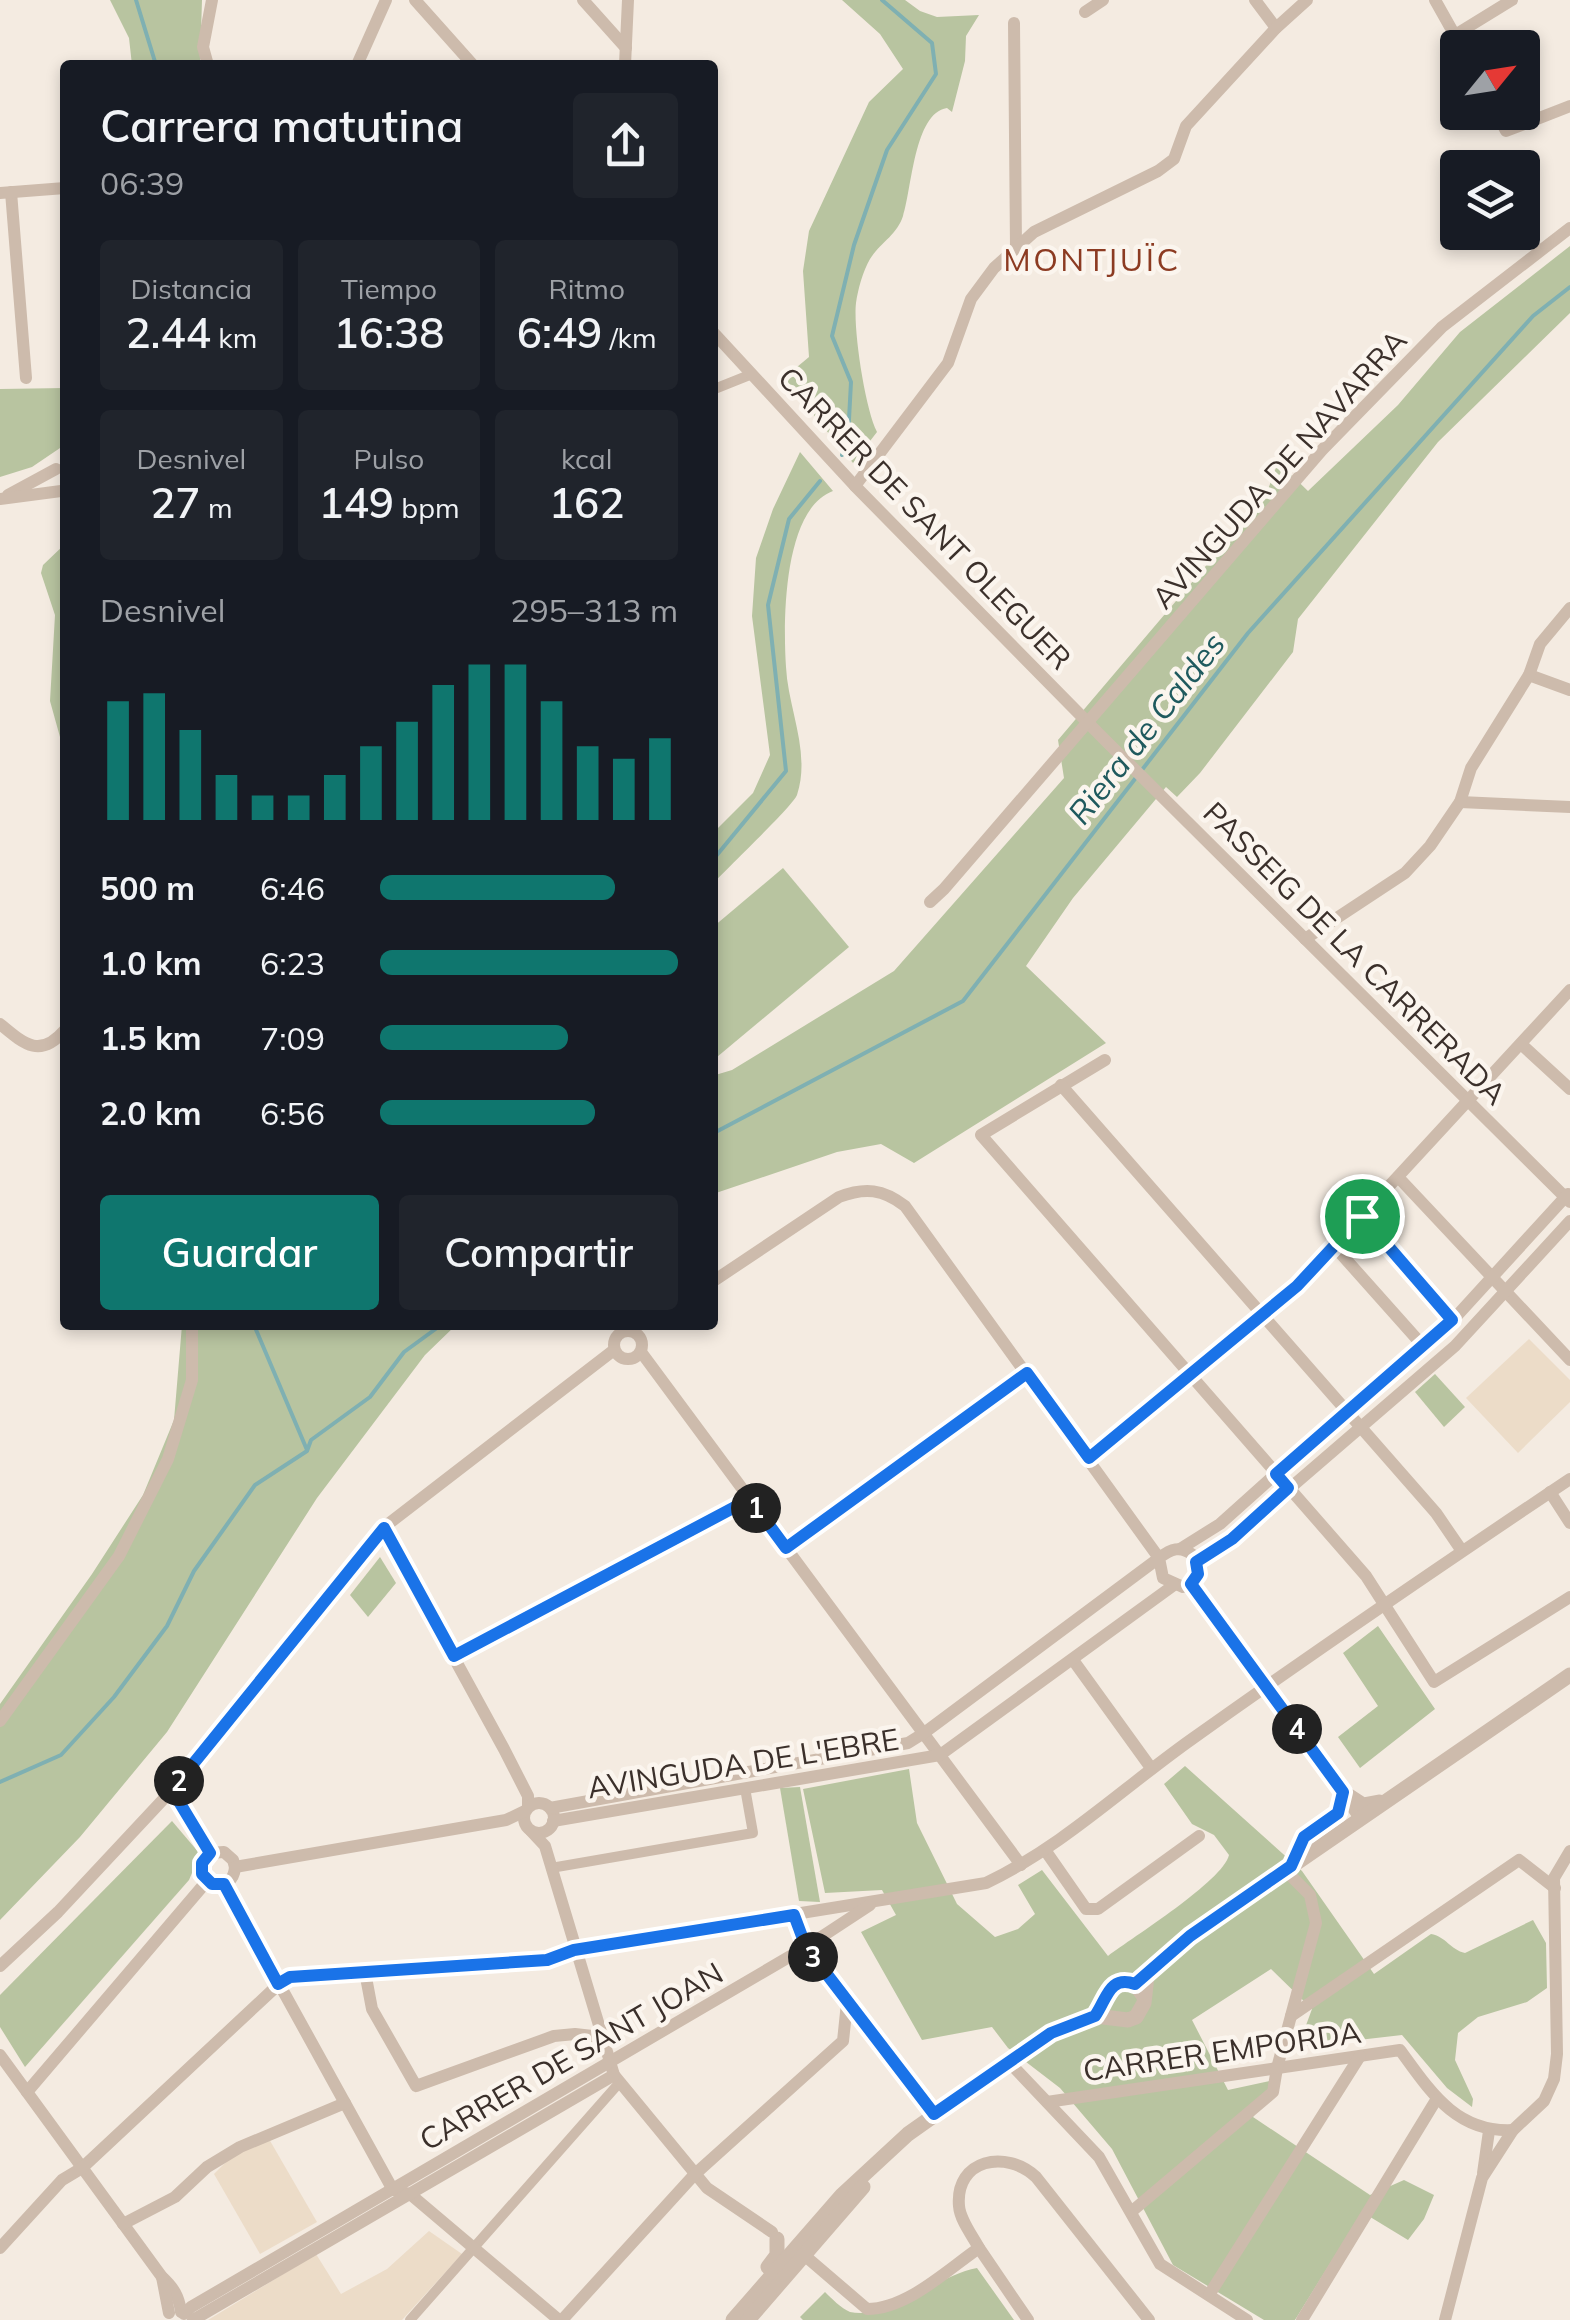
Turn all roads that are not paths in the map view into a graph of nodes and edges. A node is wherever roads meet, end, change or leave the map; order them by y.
1 (386, 0) edge
2 (415, 0) edge
3 (582, 0) edge
4 (628, 0) edge
5 (1103, 0) edge
6 (1254, 0) edge
7 (1307, 0) edge
8 (1435, 0) edge
9 (1512, 0) edge
10 (211, 6) edge
11 (1085, 12) dead end
12 (1014, 23) dead end
13 (1276, 28) junction
14 (1452, 30) edge
15 (1472, 30) edge
16 (626, 48) junction
17 (207, 60) edge
18 (359, 60) edge
19 (469, 60) edge
20 (625, 60) edge
21 (1570, 106) edge
22 (1540, 118) edge
23 (60, 188) edge
24 (6, 193) edge
25 (1570, 228) edge
26 (1016, 248) junction
27 (718, 337) edge
28 (752, 374) junction
29 (26, 378) dead end
30 (718, 388) edge
31 (60, 467) edge
32 (855, 486) junction
33 (60, 491) edge
34 (1, 499) edge
35 (1570, 608) edge
36 (1529, 675) junction
37 (1570, 690) edge
38 (1088, 723) junction
39 (1104, 739) joint
40 (1460, 802) junction
41 (1570, 807) edge
42 (930, 902) dead end
43 (1305, 939) junction
44 (1570, 990) edge
45 (0, 1024) edge
46 (60, 1035) edge
47 (1522, 1044) junction
48 (1105, 1060) dead end
49 (1061, 1086) junction
50 (1570, 1090) edge
51 (1468, 1103) junction
52 (1398, 1177) junction
53 (1568, 1197) edge
54 (1362, 1216) junction
55 (1570, 1221) edge
56 (1334, 1246) junction
57 (1492, 1276) junction
58 (718, 1278) edge
59 (1505, 1290) junction
60 (1261, 1316) junction
61 (1452, 1320) junction
62 (192, 1330) edge
63 (619, 1330) edge
64 (642, 1330) edge
65 (1424, 1347) junction
66 (614, 1350) junction
67 (640, 1352) junction
68 (1570, 1360) edge
69 (1027, 1373) junction
70 (1190, 1375) junction
71 (1345, 1412) junction
72 (1359, 1428) junction
73 (1089, 1458) junction
74 (1276, 1474) junction
75 (1570, 1479) edge
76 (1288, 1488) junction
77 (1550, 1492) junction
78 (750, 1499) junction
79 (1570, 1523) edge
80 (384, 1528) junction
81 (786, 1548) junction
82 (1180, 1549) junction
83 (1462, 1551) junction
84 (1159, 1558) junction
85 (1196, 1562) junction
86 (1191, 1584) junction
87 (1174, 1585) junction
88 (1570, 1597) edge
89 (1385, 1603) junction
90 (454, 1656) junction
91 (1073, 1660) junction
92 (1570, 1675) edge
93 (1266, 1686) junction
94 (0, 1721) edge
95 (924, 1733) junction
96 (940, 1756) junction
97 (1151, 1768) junction
98 (745, 1788) junction
99 (172, 1790) junction
100 (1343, 1792) junction
101 (1386, 1800) junction
102 (536, 1815) junction
103 (1360, 1818) junction
104 (1199, 1836) dead end
105 (1046, 1850) junction
106 (1570, 1851) edge
107 (210, 1853) junction
108 (1021, 1865) junction
109 (235, 1867) junction
110 (551, 1868) junction
111 (1288, 1868) junction
112 (206, 1880) junction
113 (224, 1884) junction
114 (1554, 1888) junction
115 (876, 1901) junction
116 (794, 1915) junction
117 (806, 1947) junction
118 (574, 1950) junction
119 (0, 1966) edge
120 (365, 1972) junction
121 (278, 1984) junction
122 (1142, 1985) junction
123 (1570, 1986) edge
124 (1556, 1997) junction
125 (847, 2003) junction
126 (1104, 2012) junction
127 (1291, 2016) junction
128 (601, 2036) junction
129 (0, 2055) edge
130 (1360, 2056) junction
131 (1008, 2061) junction
132 (1276, 2068) junction
133 (615, 2074) junction
134 (27, 2092) junction
135 (1436, 2100) junction
136 (1047, 2102) junction
137 (345, 2103) junction
138 (934, 2114) junction
139 (1513, 2130) junction
140 (1489, 2132) junction
141 (890, 2150) junction
142 (82, 2168) junction
143 (694, 2175) junction
144 (1482, 2178) junction
145 (393, 2190) junction
146 (410, 2194) junction
147 (1131, 2212) junction
148 (122, 2224) junction
149 (808, 2232) junction
150 (775, 2236) junction
151 (0, 2248) edge
152 (474, 2248) junction
153 (979, 2248) junction
154 (799, 2252) junction
155 (762, 2285) junction
156 (1209, 2295) junction
157 (183, 2317) edge
158 (410, 2320) edge
159 (560, 2320) edge
160 (738, 2320) edge
161 (1028, 2320) edge
162 (1149, 2320) edge
163 (1247, 2320) edge
164 (1302, 2320) edge
165 (1445, 2320) edge

1 - 18 street
2 - 19 street
3 - 16 street
4 - 16 street
5 - 11 street
6 - 13 street
7 - 13 street
8 - 14 street
9 - 15 street
10 - 17 street
12 - 26 street
13 - 26 street
16 - 20 street
21 - 22 street
23 - 24 street
24 - 29 street
25 - 38 street, AVINGUDA DE NAVARRA
26 - 32 street
27 - 28 street, CARRER DE SANT OLEGUER
28 - 30 street
28 - 32 street, CARRER DE SANT OLEGUER
31 - 34 street
32 - 38 street, CARRER DE SANT OLEGUER
33 - 34 street
35 - 36 street
36 - 37 street
36 - 40 street
38 - 39 street, CARRER DE SANT OLEGUER
38 - 42 street, AVINGUDA DE NAVARRA
39 - 43 street, PASSEIG DE LA CARRERADA
40 - 41 street
40 - 43 street
43 - 51 street, PASSEIG DE LA CARRERADA
44 - 47 street
45 - 46 street
47 - 50 street
47 - 51 street
48 - 49 street
49 - 60 street
49 - 70 street
51 - 52 street
51 - 53 street, PASSEIG DE LA CARRERADA
52 - 54 street
52 - 57 street
53 - 57 street
54 - 56 street
54 - 61 street
55 - 59 street
56 - 60 street
56 - 65 street
57 - 59 street
57 - 61 street
58 - 69 street
59 - 68 street
59 - 72 street
60 - 70 street
60 - 71 street
61 - 65 street
62 - 94 street
63 - 66 street
64 - 67 street
65 - 71 street
66 - 67 street
66 - 80 street
67 - 78 street
69 - 73 street
69 - 81 street
70 - 73 street
70 - 74 street
71 - 72 street
71 - 74 street
72 - 76 street
72 - 83 street
73 - 84 street
74 - 76 street
74 - 82 street
75 - 77 street
76 - 85 street
76 - 89 street
77 - 79 street
77 - 83 street
78 - 81 street
78 - 90 street
80 - 90 street
80 - 99 street
81 - 95 street
82 - 84 street
82 - 85 street
83 - 89 street
84 - 87 street
84 - 95 street, AVINGUDA DE L'EBRE
85 - 86 street
86 - 87 street
86 - 93 street
87 - 91 street
88 - 89 street
89 - 93 street
90 - 102 street
91 - 96 street
91 - 97 street
92 - 101 street
93 - 97 street
93 - 100 street
95 - 96 street
95 - 102 street, AVINGUDA DE L'EBRE
96 - 98 street, AVINGUDA DE L'EBRE
96 - 108 street
97 - 105 street
98 - 102 street, AVINGUDA DE L'EBRE
98 - 110 street
99 - 107 street
99 - 119 street
100 - 101 street
100 - 103 street
100 - 111 street
101 - 103 street
102 - 109 street, AVINGUDA DE L'EBRE
102 - 110 street
103 - 111 street
104 - 105 street
105 - 108 street
106 - 114 street
107 - 109 street
107 - 112 street
108 - 115 street
109 - 113 street
110 - 118 street
111 - 122 street
111 - 127 street
112 - 113 street
112 - 134 street
113 - 121 street
114 - 124 street
114 - 127 street
115 - 116 street
115 - 117 street, CARRER DE SANT JOAN
116 - 117 street
116 - 118 street
117 - 125 street
117 - 133 street, CARRER DE SANT JOAN
118 - 120 street
118 - 128 street
120 - 121 street
120 - 128 street
121 - 137 street
121 - 142 street
122 - 126 street
122 - 126 street
123 - 124 street
124 - 139 street
125 - 138 street
125 - 143 street
126 - 131 street
127 - 132 street
128 - 133 street
129 - 134 street
130 - 132 street, CARRER EMPORDA
130 - 135 street, CARRER EMPORDA
130 - 156 street
131 - 136 street
131 - 138 street
132 - 136 street, CARRER EMPORDA
132 - 147 street
133 - 143 street
133 - 145 street, CARRER DE SANT JOAN
133 - 146 street, CARRER DE SANT JOAN
133 - 152 street
134 - 142 street
135 - 140 street, CARRER EMPORDA
135 - 164 street
136 - 147 street
137 - 145 street
137 - 148 street
138 - 141 street
139 - 140 street
139 - 144 street
140 - 144 street
141 - 149 street
141 - 154 street
142 - 148 street
142 - 151 street
143 - 150 street
143 - 159 street
144 - 165 street
145 - 146 street, CARRER DE SANT JOAN
145 - 157 street, CARRER DE SANT JOAN
146 - 152 street
146 - 157 street, CARRER DE SANT JOAN
147 - 156 street
148 - 157 street
149 - 150 street
149 - 154 street
150 - 154 street
150 - 155 street
152 - 158 street
152 - 159 street
153 - 154 street
153 - 161 street
153 - 162 street
154 - 155 street
154 - 160 street
155 - 160 street
156 - 163 street

